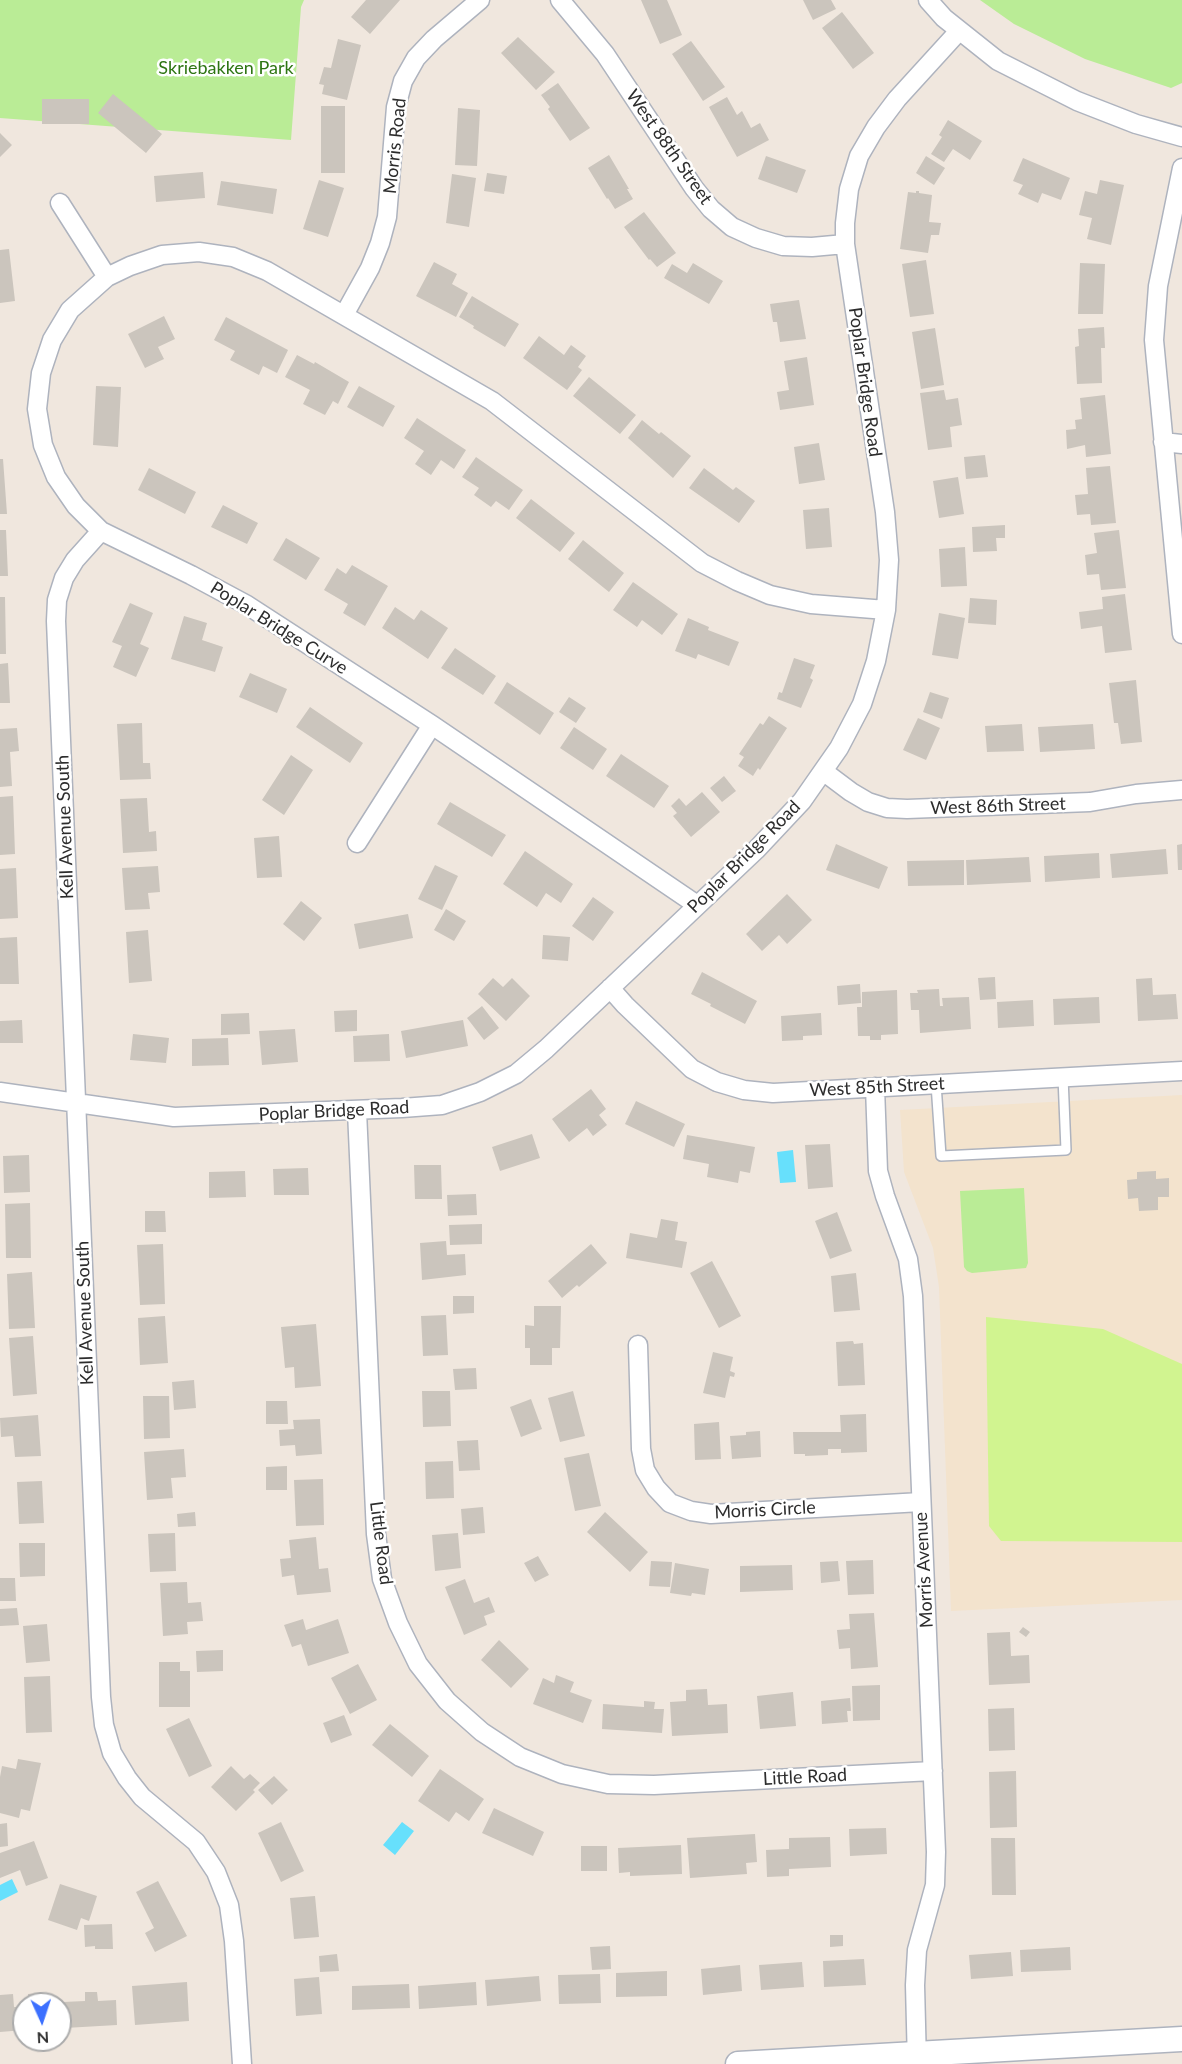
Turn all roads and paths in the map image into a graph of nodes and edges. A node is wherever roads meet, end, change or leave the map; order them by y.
1 (480, 0) edge
2 (560, 0) edge
3 (928, 0) edge
4 (959, 31) junction
5 (1182, 137) edge
6 (1182, 168) edge
7 (60, 202) dead end
8 (845, 244) junction
9 (107, 277) junction
10 (344, 315) junction
11 (1163, 442) junction
12 (1182, 444) edge
13 (101, 531) junction
14 (886, 610) junction
15 (1182, 634) edge
16 (432, 725) junction
17 (823, 771) junction
18 (1182, 790) edge
19 (357, 843) dead end
20 (697, 905) junction
21 (610, 988) junction
22 (1182, 1071) edge
23 (1063, 1077) junction
24 (936, 1084) junction
25 (875, 1088) junction
26 (0, 1092) edge
27 (76, 1103) junction
28 (357, 1111) junction
29 (638, 1345) dead end
30 (921, 1502) junction
31 (933, 1771) junction
32 (1182, 2039) edge
33 (916, 2060) edge
34 (242, 2064) edge
35 (738, 2064) edge

1 - 10 street, Morris Road
2 - 8 street, West 88th Street
3 - 4 street
4 - 5 street
4 - 8 street, Poplar Bridge Road
6 - 11 street
7 - 9 street
8 - 14 street, Poplar Bridge Road
9 - 10 street, Poplar Bridge Curve
9 - 13 street, Poplar Bridge Curve
10 - 14 street, Poplar Bridge Curve
11 - 12 street
11 - 15 street
13 - 16 street, Poplar Bridge Curve
13 - 27 street, Kell Avenue South
14 - 17 street, Poplar Bridge Road
16 - 19 street
16 - 20 street, Poplar Bridge Curve
17 - 18 street, West 86th Street
17 - 20 street, Poplar Bridge Road
20 - 21 street, Poplar Bridge Road
21 - 25 street, West 85th Street
21 - 28 street, Poplar Bridge Road
22 - 23 street, West 85th Street
23 - 24 street, West 85th Street
23 - 24 lane
24 - 25 street, West 85th Street
25 - 30 street, Morris Avenue
26 - 27 street, Poplar Bridge Road
27 - 28 street, Poplar Bridge Road
27 - 34 street, Kell Avenue South
28 - 31 street, Little Road
29 - 30 street, Morris Circle
30 - 31 street, Morris Avenue
31 - 33 street, Morris Avenue
32 - 33 street
33 - 35 street

